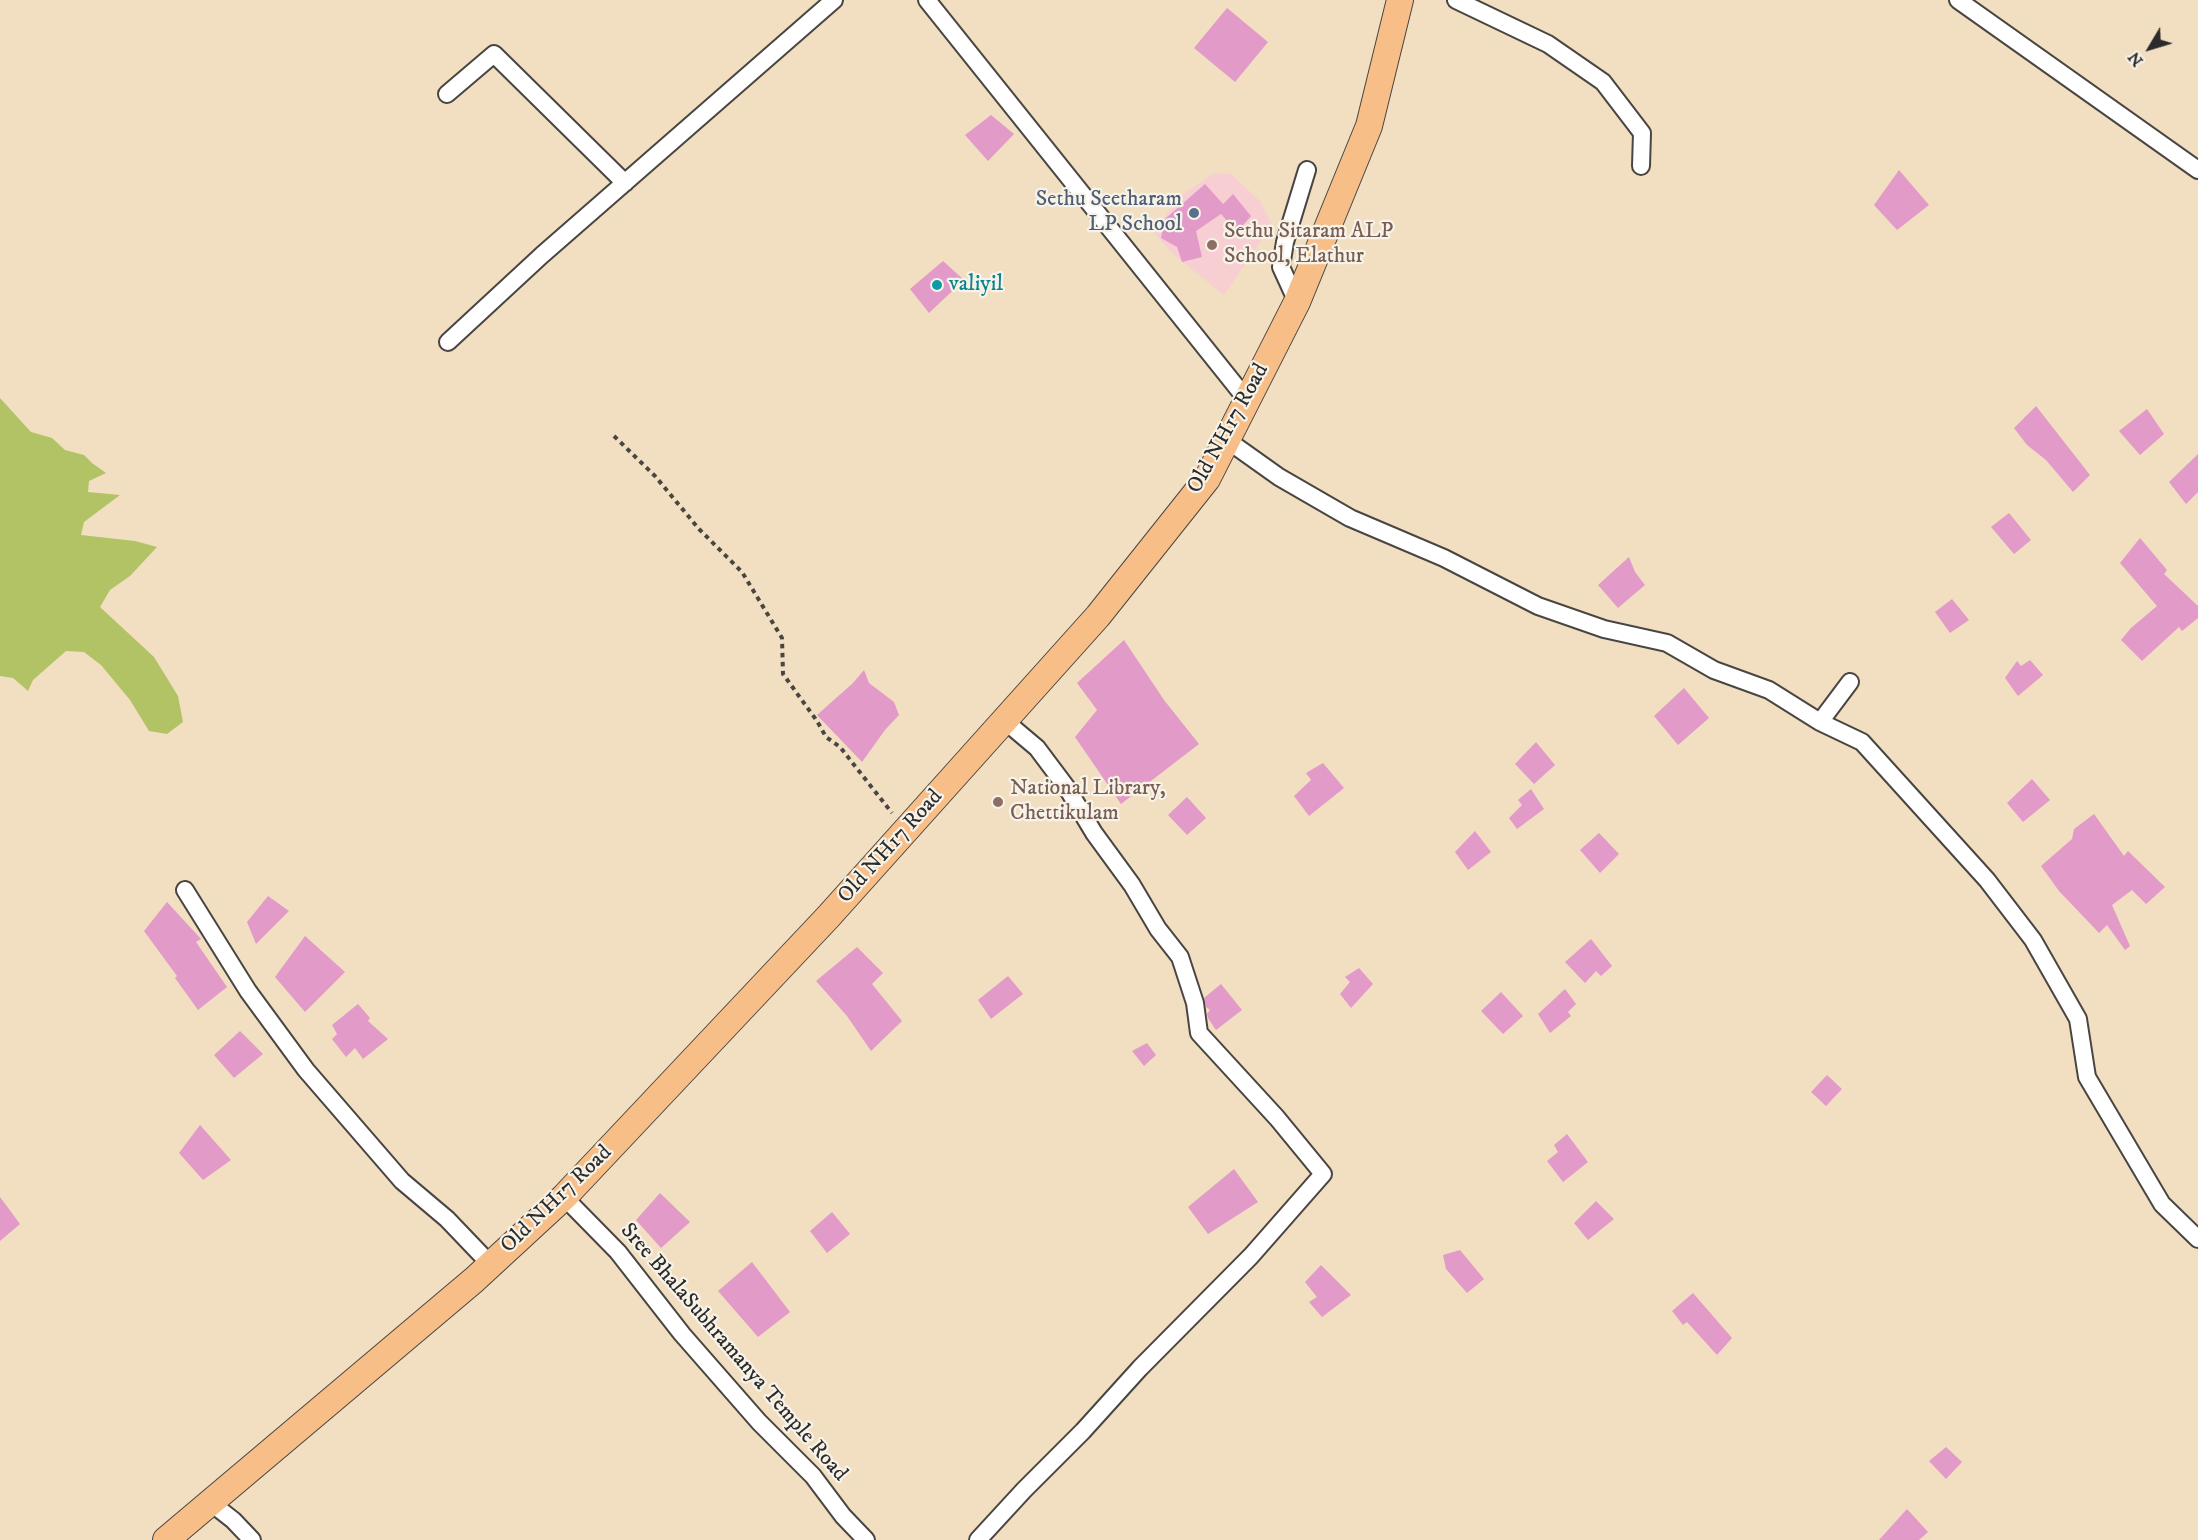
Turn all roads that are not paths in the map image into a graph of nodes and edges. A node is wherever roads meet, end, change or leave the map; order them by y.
1 (834, 0) edge
2 (927, 0) edge
3 (1400, 0) edge
4 (1456, 0) edge
5 (1958, 0) edge
6 (447, 94) dead end
7 (1641, 166) dead end
8 (1307, 170) dead end
9 (2198, 170) edge
10 (625, 183) junction
11 (1297, 302) junction
12 (448, 342) dead end
13 (1247, 400) junction
14 (1227, 440) junction
15 (1850, 681) dead end
16 (1005, 721) junction
17 (1820, 722) junction
18 (185, 890) dead end
19 (564, 1197) junction
20 (2198, 1239) edge
21 (490, 1264) junction
22 (210, 1502) junction
23 (166, 1540) edge
24 (252, 1540) edge
25 (866, 1540) edge
26 (978, 1540) edge

1 - 10 street
2 - 13 street
3 - 11 main road, Old NH17 Road
4 - 7 street
5 - 9 street
6 - 10 street
8 - 11 street
10 - 12 street
11 - 13 main road, Old NH17 Road
13 - 14 main road, Old NH17 Road
14 - 16 main road, Old NH17 Road
14 - 17 street
15 - 17 street
16 - 19 main road, Old NH17 Road
16 - 26 street
17 - 20 street
18 - 21 street
19 - 21 main road, Old NH17 Road
19 - 25 street, Sree BhalaSubhramanya Temple Road
21 - 22 main road, Old NH17 Road
22 - 23 main road, Old NH17 Road
22 - 24 street

